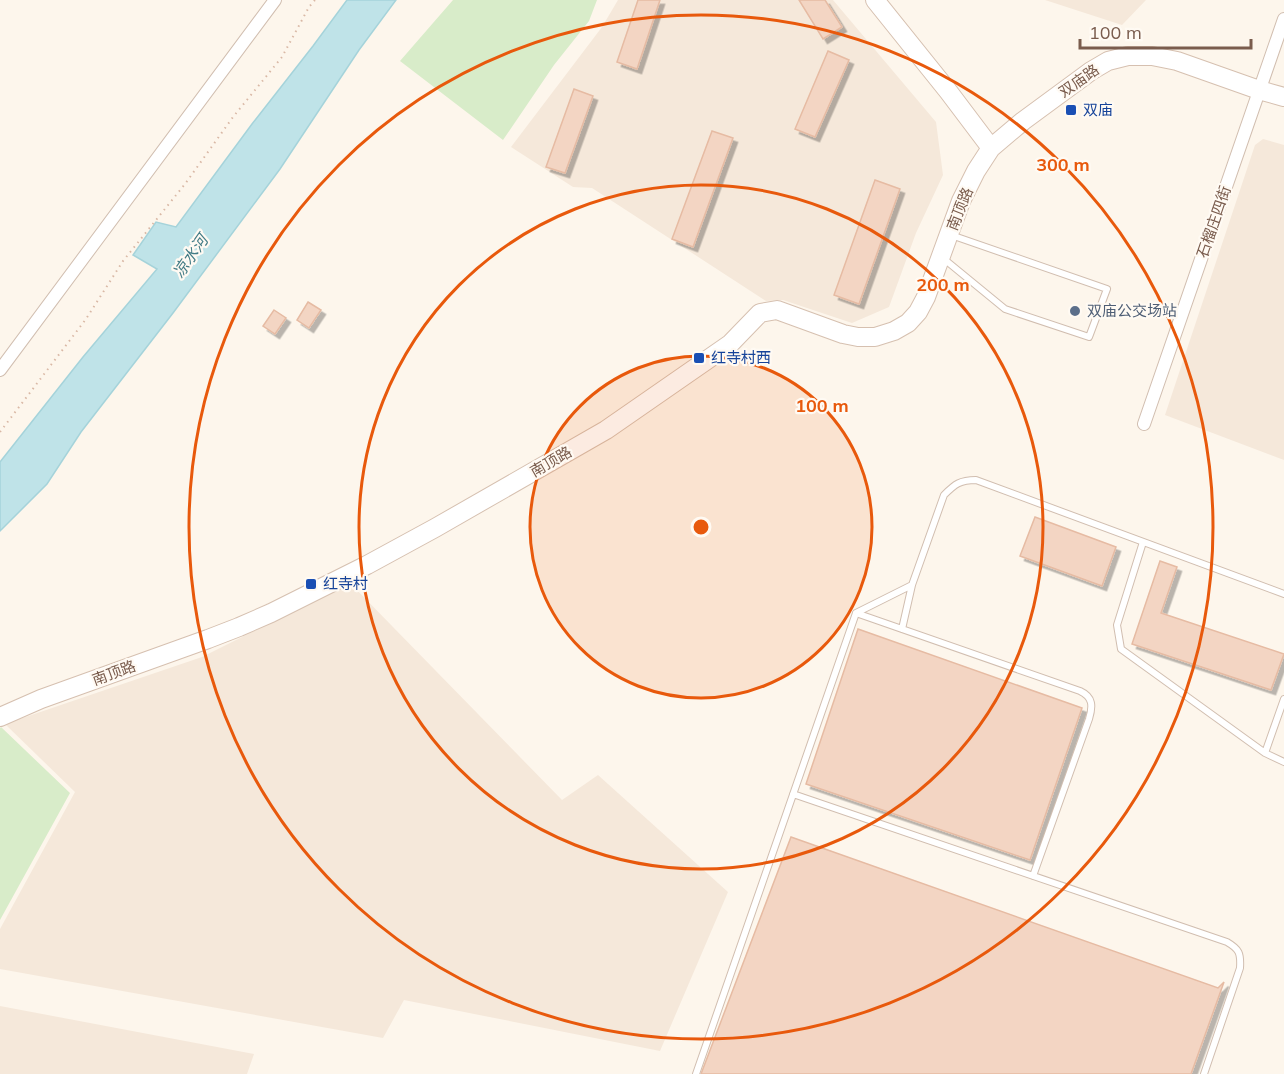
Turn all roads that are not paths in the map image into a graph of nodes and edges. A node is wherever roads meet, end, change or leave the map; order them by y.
1 (275, 0) edge
2 (875, 0) edge
3 (1284, 19) edge
4 (1259, 90) junction
5 (1284, 98) edge
6 (991, 148) junction
7 (949, 234) junction
8 (941, 257) junction
9 (0, 370) edge
10 (1144, 424) dead end
11 (1143, 542) junction
12 (912, 585) junction
13 (1284, 594) edge
14 (856, 613) junction
15 (902, 629) junction
16 (1284, 699) edge
17 (0, 717) edge
18 (1265, 753) junction
19 (1284, 762) edge
20 (793, 794) junction
21 (1033, 876) junction
22 (696, 1074) edge
23 (1204, 1074) edge

1 - 9 street
2 - 6 street
3 - 4 street, 石榴庄四街
4 - 5 street, 双庙路
4 - 6 street, 双庙路
4 - 10 street, 石榴庄四街
6 - 7 street, 南顶路
7 - 8 street, 南顶路
7 - 8 lane
8 - 17 street, 南顶路
11 - 12 lane
11 - 13 lane
11 - 18 lane
12 - 14 lane
12 - 15 lane
14 - 15 lane
14 - 20 lane
15 - 21 lane
16 - 18 lane
18 - 19 lane
20 - 21 lane
20 - 22 lane
21 - 23 lane

